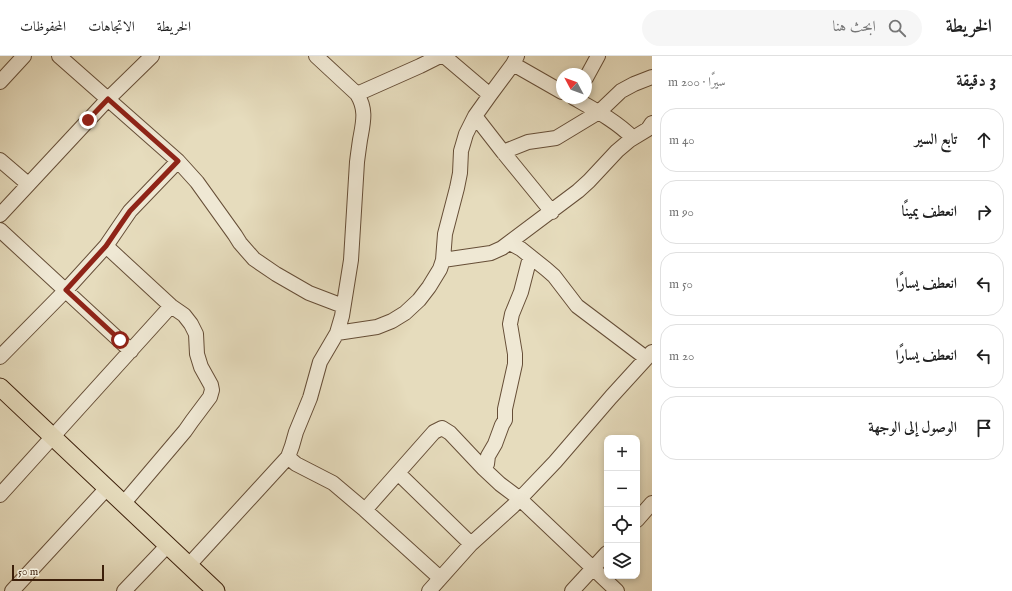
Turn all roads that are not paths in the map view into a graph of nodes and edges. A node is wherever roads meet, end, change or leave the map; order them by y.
1 (24, 56) edge
2 (59, 56) edge
3 (152, 56) edge
4 (316, 56) edge
5 (440, 56) edge
6 (444, 56) edge
7 (598, 56) edge
8 (515, 60) edge
9 (591, 68) edge
10 (652, 77) edge
11 (0, 82) edge
12 (556, 88) edge
13 (357, 94) junction
14 (490, 95) junction
15 (108, 99) junction
16 (585, 104) edge
17 (599, 112) junction
18 (475, 116) junction
19 (651, 129) edge
20 (633, 138) junction
21 (503, 152) junction
22 (0, 160) edge
23 (178, 161) junction
24 (28, 184) junction
25 (552, 212) junction
26 (0, 215) edge
27 (0, 230) edge
28 (510, 243) junction
29 (106, 246) junction
30 (530, 257) junction
31 (443, 260) junction
32 (66, 290) junction
33 (171, 306) junction
34 (343, 306) junction
35 (337, 333) junction
36 (131, 351) junction
37 (649, 355) edge
38 (0, 357) edge
39 (0, 387) edge
40 (53, 437) junction
41 (288, 457) junction
42 (484, 469) junction
43 (398, 473) junction
44 (107, 488) junction
45 (0, 495) edge
46 (520, 499) junction
47 (652, 503) edge
48 (123, 504) junction
49 (365, 510) junction
50 (640, 517) edge
51 (471, 544) junction
52 (167, 546) junction
53 (604, 556) edge
54 (188, 566) junction
55 (593, 568) junction
56 (440, 578) junction
57 (12, 591) edge
58 (124, 591) edge
59 (216, 591) edge
60 (429, 591) edge
61 (572, 591) edge
62 (617, 591) edge

1 - 11 street
2 - 15 street
3 - 15 street
4 - 13 street
5 - 13 street
6 - 14 street
7 - 9 street
8 - 12 street
8 - 14 street
10 - 17 street
13 - 34 street
14 - 18 street
15 - 23 street
15 - 24 street
16 - 17 street
17 - 20 street
17 - 21 street
18 - 21 street
18 - 31 street
19 - 20 street
20 - 25 street
21 - 25 street
22 - 24 street
23 - 29 street
23 - 34 street
24 - 26 street
25 - 28 street
27 - 32 street
28 - 30 street
28 - 31 street
29 - 32 street
29 - 33 street
30 - 37 street
30 - 42 street
31 - 35 street
32 - 36 street
32 - 38 street
33 - 36 street
33 - 48 street
34 - 35 street
35 - 41 street
36 - 40 street
37 - 46 street
39 - 40 main road
40 - 44 main road
40 - 45 street
41 - 49 street
41 - 54 street
42 - 43 street
42 - 46 street
43 - 49 street
43 - 51 street
44 - 48 main road
44 - 57 street
46 - 51 street
46 - 55 street
47 - 50 street
48 - 52 main road
49 - 56 street
51 - 56 street
52 - 54 main road
52 - 58 street
53 - 55 street
54 - 59 main road
55 - 61 street
55 - 62 street
56 - 60 street

